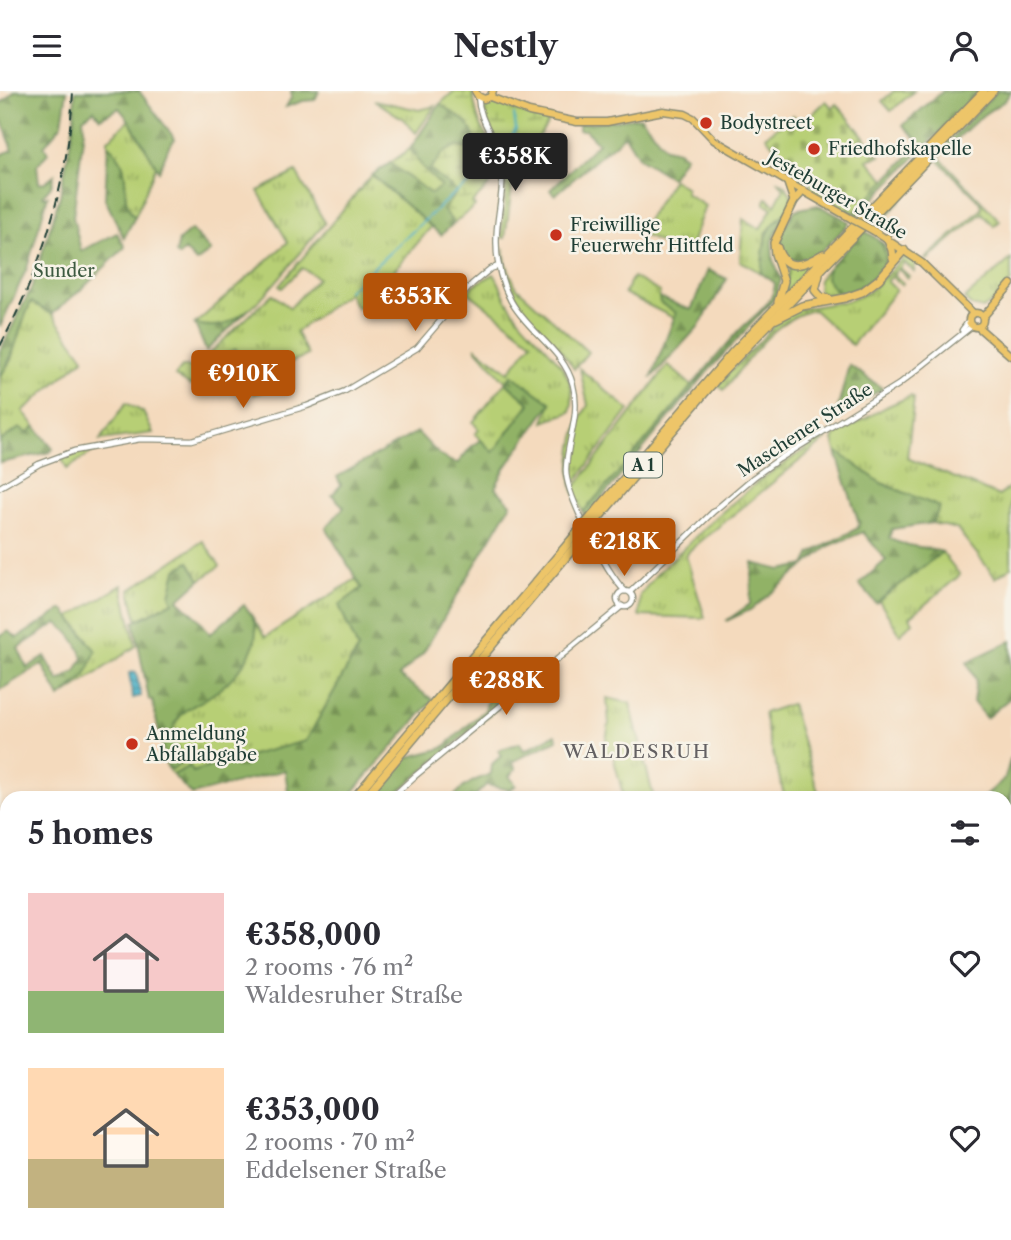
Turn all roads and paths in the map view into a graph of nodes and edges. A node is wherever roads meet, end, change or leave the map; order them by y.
1 (984, 91) edge
2 (993, 91) edge
3 (486, 94) edge
4 (788, 183) junction
5 (803, 191) junction
6 (793, 204) junction
7 (778, 235) junction
8 (887, 238) junction
9 (902, 249) junction
10 (832, 250) junction
11 (892, 257) junction
12 (828, 262) junction
13 (888, 267) junction
14 (500, 269) junction
15 (1011, 283) edge
16 (833, 300) junction
17 (772, 312) junction
18 (975, 320) junction
19 (767, 325) junction
20 (1011, 356) edge
21 (0, 487) edge
22 (593, 519) junction
23 (580, 536) junction
24 (627, 593) junction
25 (620, 604) junction
26 (486, 652) junction
27 (479, 667) dead end
28 (406, 755) dead end
29 (389, 767) junction
30 (360, 791) edge
31 (370, 791) edge
32 (399, 791) edge

1 - 10 highway, A 1
2 - 12 highway, A 1
3 - 4 main road, Jesteburger Straße
3 - 14 street
4 - 5 main road, Jesteburger Straße
4 - 6 highway
5 - 6 highway
5 - 8 main road, Jesteburger Straße, bridge
6 - 7 highway
7 - 10 highway
7 - 17 highway
8 - 9 main road, Jesteburger Straße
8 - 11 highway
9 - 11 highway
9 - 13 highway
9 - 18 main road, Jesteburger Straße
10 - 17 highway, A 1
11 - 13 highway
12 - 16 highway
12 - 19 highway, A 1
13 - 16 highway
14 - 21 street
14 - 24 street
15 - 18 main road, Maschener Straße
16 - 19 highway
17 - 22 highway, A 1
18 - 20 main road, Jesteburger Straße
18 - 24 street, Maschener Straße
19 - 22 highway, A 1
22 - 23 highway, A 1, bridge
23 - 26 highway, A 1
23 - 30 highway, A 1
24 - 25 street
24 - 25 street, Maschener Straße
25 - 32 street
26 - 27 highway
26 - 29 highway, A 1
28 - 29 highway
29 - 31 highway, A 1

